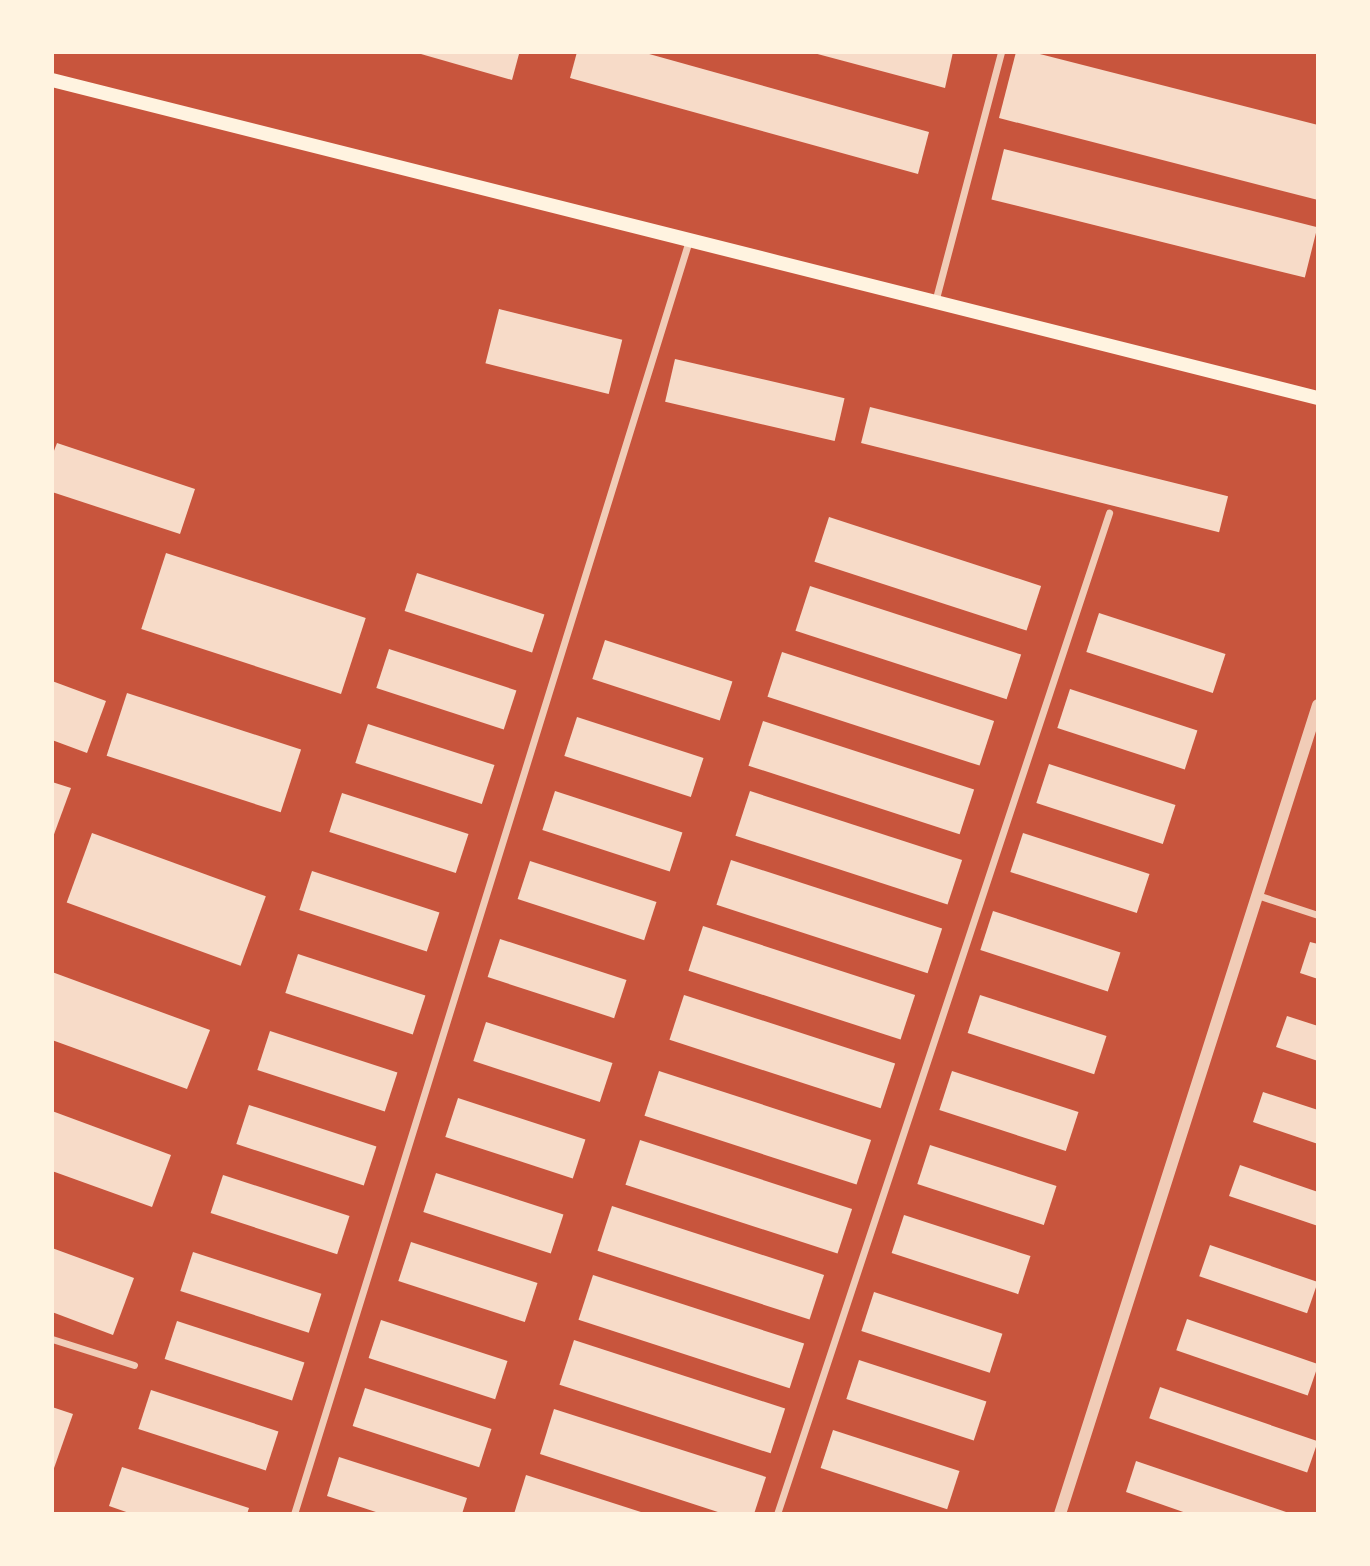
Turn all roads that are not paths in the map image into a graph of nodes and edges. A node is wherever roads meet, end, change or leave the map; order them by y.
1 (1001, 52) edge
2 (52, 80) edge
3 (689, 240) junction
4 (935, 302) junction
5 (1318, 398) edge
6 (1109, 513) dead end
7 (1318, 705) edge
8 (1257, 895) junction
9 (1318, 915) edge
10 (52, 1339) edge
11 (134, 1364) dead end
12 (294, 1514) edge
13 (777, 1514) edge
14 (1060, 1514) edge

1 - 4 street
2 - 3 main road
3 - 4 main road
3 - 12 street
4 - 5 main road
6 - 13 street
7 - 8 street
8 - 9 street
8 - 14 street
10 - 11 street

